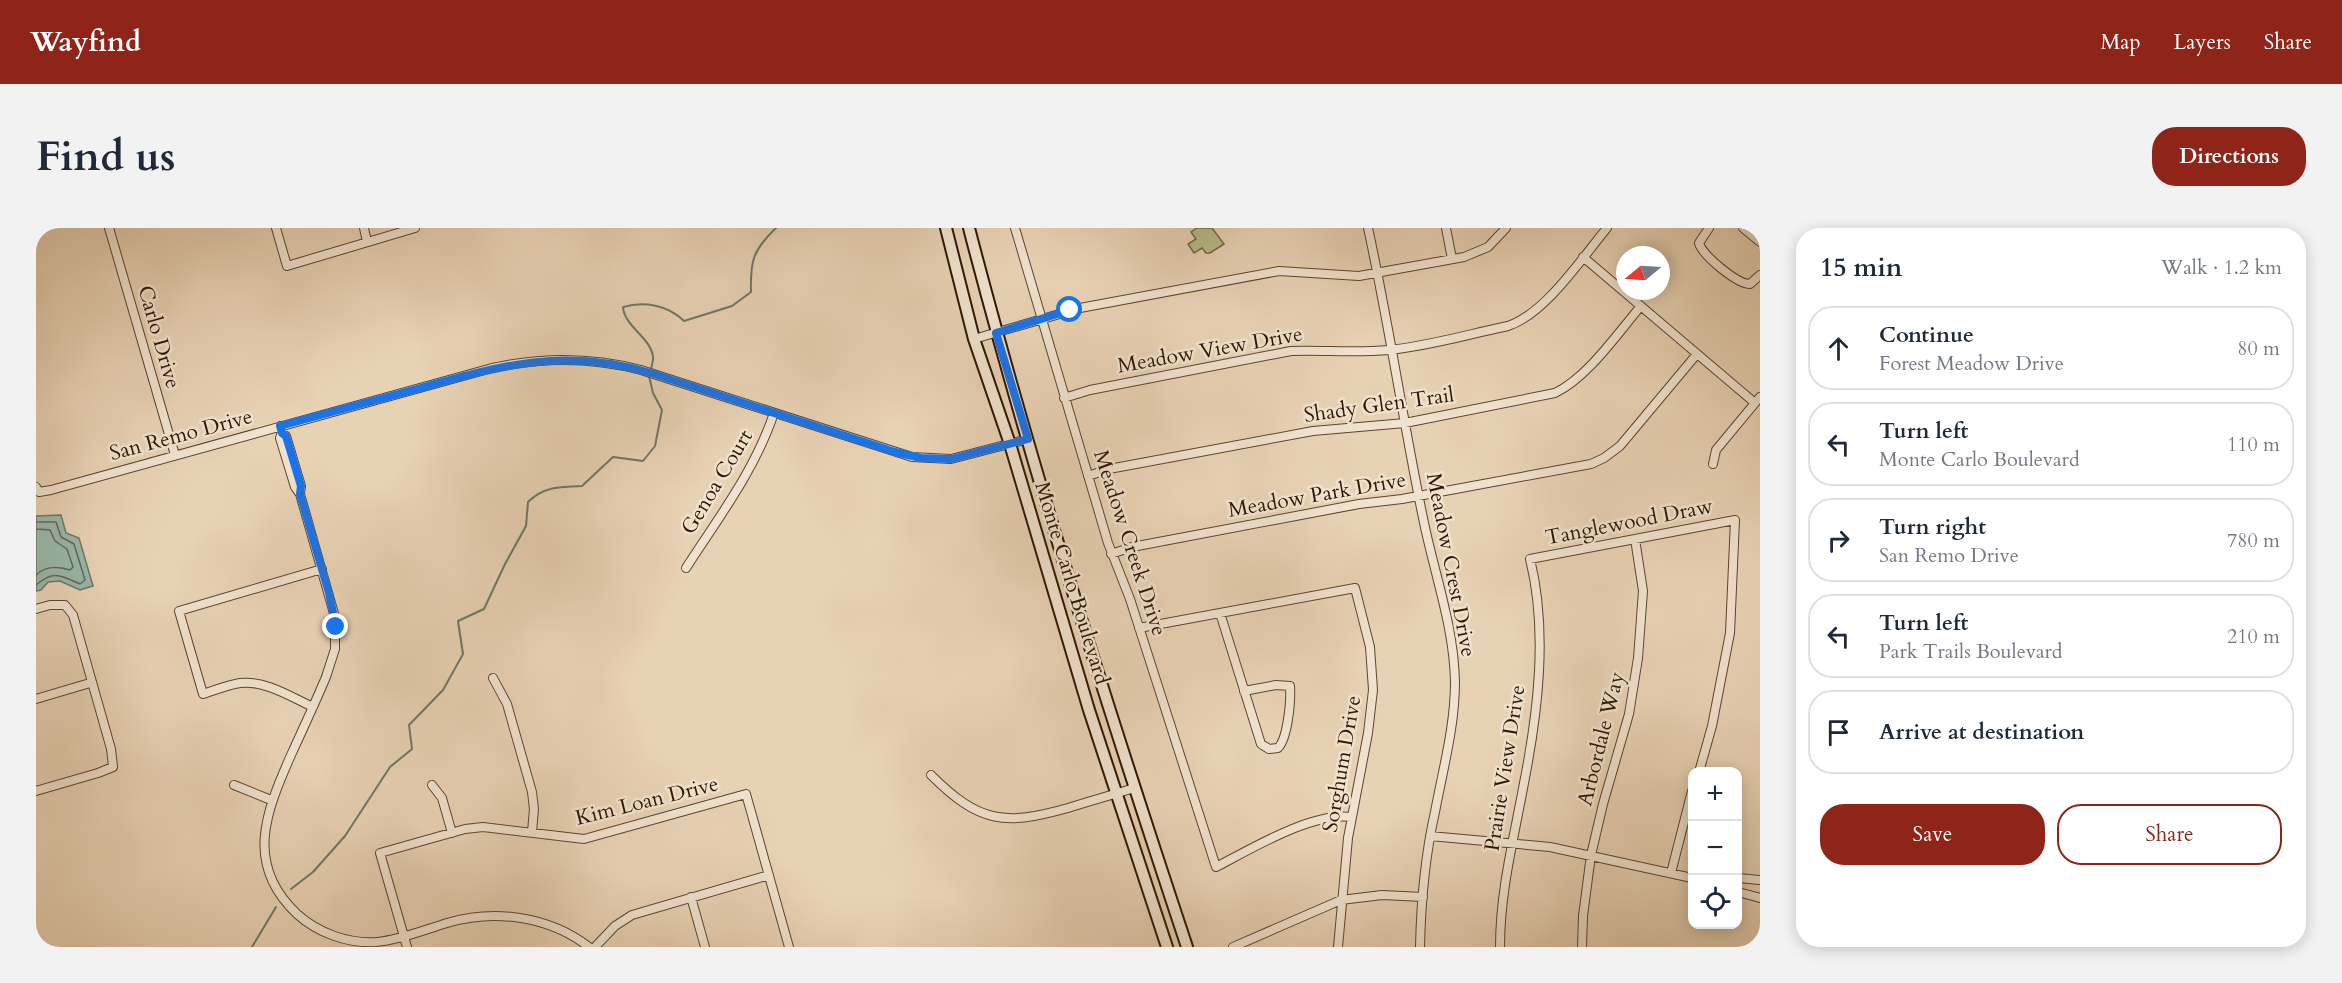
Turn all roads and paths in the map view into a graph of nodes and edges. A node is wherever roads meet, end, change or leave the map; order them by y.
1 (109, 228) edge
2 (276, 228) edge
3 (364, 228) edge
4 (414, 228) edge
5 (946, 228) edge
6 (969, 228) edge
7 (1015, 228) edge
8 (1368, 228) edge
9 (1446, 228) edge
10 (1506, 228) edge
11 (1607, 228) edge
12 (1709, 228) edge
13 (1743, 228) edge
14 (368, 242) junction
15 (1760, 243) edge
16 (1583, 257) junction
17 (1452, 260) junction
18 (1378, 274) junction
19 (1760, 275) edge
20 (1641, 306) junction
21 (1041, 319) junction
22 (996, 333) junction
23 (974, 339) junction
24 (1392, 350) junction
25 (1697, 354) junction
26 (1064, 398) junction
27 (1758, 400) edge
28 (774, 412) junction
29 (1405, 423) junction
30 (281, 430) junction
31 (1028, 439) junction
32 (1010, 444) junction
33 (175, 455) junction
34 (1713, 465) dead end
35 (1088, 476) junction
36 (38, 489) edge
37 (1419, 496) junction
38 (1635, 539) junction
39 (1111, 554) junction
40 (1530, 559) joint
41 (686, 568) dead end
42 (322, 569) junction
43 (36, 609) edge
44 (1220, 613) junction
45 (1139, 628) junction
46 (493, 678) dead end
47 (90, 683) junction
48 (1244, 691) junction
49 (36, 699) edge
50 (313, 707) junction
51 (1699, 767) edge
52 (931, 775) dead end
53 (432, 785) dead end
54 (234, 786) dead end
55 (1134, 788) junction
56 (36, 791) edge
57 (1116, 793) junction
58 (271, 800) junction
59 (1688, 807) edge
60 (1351, 818) junction
61 (532, 832) junction
62 (452, 833) junction
63 (1430, 836) junction
64 (1512, 842) junction
65 (1591, 855) junction
66 (1671, 873) junction
67 (769, 875) junction
68 (1688, 876) edge
69 (1742, 878) edge
70 (1760, 880) edge
71 (1742, 893) edge
72 (691, 897) junction
73 (1423, 897) junction
74 (1760, 898) edge
75 (1341, 900) junction
76 (404, 936) junction
77 (407, 947) edge
78 (589, 947) edge
79 (596, 947) edge
80 (705, 947) edge
81 (789, 947) edge
82 (1167, 947) edge
83 (1187, 947) edge
84 (1233, 947) edge
85 (1338, 947) edge
86 (1420, 947) edge
87 (1500, 947) edge
88 (1582, 947) edge

1 - 33 street, Carlo Drive
2 - 14 street
3 - 14 street
4 - 14 street
5 - 23 main road, Monte Carlo Boulevard
6 - 22 main road, Monte Carlo Boulevard
7 - 21 street, Meadow Creek Drive
8 - 18 street, Meadow Crest Drive
9 - 17 street
10 - 17 street
11 - 16 street, Meadow View Drive
12 - 19 street
13 - 15 street
16 - 20 street
16 - 24 street, Meadow View Drive
17 - 18 street
18 - 21 street
18 - 24 street, Meadow Crest Drive
20 - 25 street
20 - 29 street, Shady Glen Trail
21 - 22 street
21 - 26 street, Meadow Creek Drive
22 - 23 street
22 - 31 main road, Monte Carlo Boulevard
23 - 32 main road, Monte Carlo Boulevard
24 - 26 street, Meadow View Drive
24 - 29 street, Meadow Crest Drive
25 - 27 street
25 - 37 street, Meadow Park Drive
26 - 35 street, Meadow Creek Drive
27 - 34 street
28 - 30 street, San Remo Drive
28 - 32 street, San Remo Drive
28 - 41 street, Genoa Court
29 - 35 street, Shady Glen Trail
29 - 37 street, Meadow Crest Drive
30 - 33 street, San Remo Drive
30 - 42 street
31 - 32 street, San Remo Drive
31 - 55 main road, Monte Carlo Boulevard
32 - 57 main road, Monte Carlo Boulevard
33 - 36 street, San Remo Drive
35 - 39 street, Meadow Creek Drive
37 - 39 street, Meadow Park Drive
37 - 63 street, Meadow Crest Drive
38 - 40 street, Tanglewood Draw
38 - 51 street, Tanglewood Draw
38 - 65 street, Arbordale Way
39 - 45 street, Meadow Creek Drive
40 - 64 street, Prairie View Drive
42 - 50 street
42 - 50 street
43 - 47 street
44 - 45 street
44 - 48 street
44 - 60 street, Sorghum Drive
45 - 60 street, Meadow Creek Drive
46 - 61 street
47 - 49 street
47 - 56 street
48 - 48 street
50 - 58 street
52 - 57 street
53 - 62 street
54 - 58 street
55 - 57 street
55 - 83 main road, Monte Carlo Boulevard
57 - 82 main road, Monte Carlo Boulevard
58 - 76 street
59 - 66 street
60 - 75 street, Sorghum Drive
61 - 62 street, Kim Loan Drive
61 - 67 street, Kim Loan Drive
62 - 76 street, Kim Loan Drive
63 - 64 street
63 - 73 street, Meadow Crest Drive
64 - 65 street
64 - 87 street, Prairie View Drive
65 - 66 street
65 - 88 street, Arbordale Way
66 - 68 street
67 - 72 street
67 - 81 street
69 - 70 street
71 - 74 street
72 - 79 street
72 - 80 street
73 - 75 street
73 - 86 street, Meadow Crest Drive
75 - 84 street
75 - 85 street, Sorghum Drive
76 - 77 street
76 - 78 street

